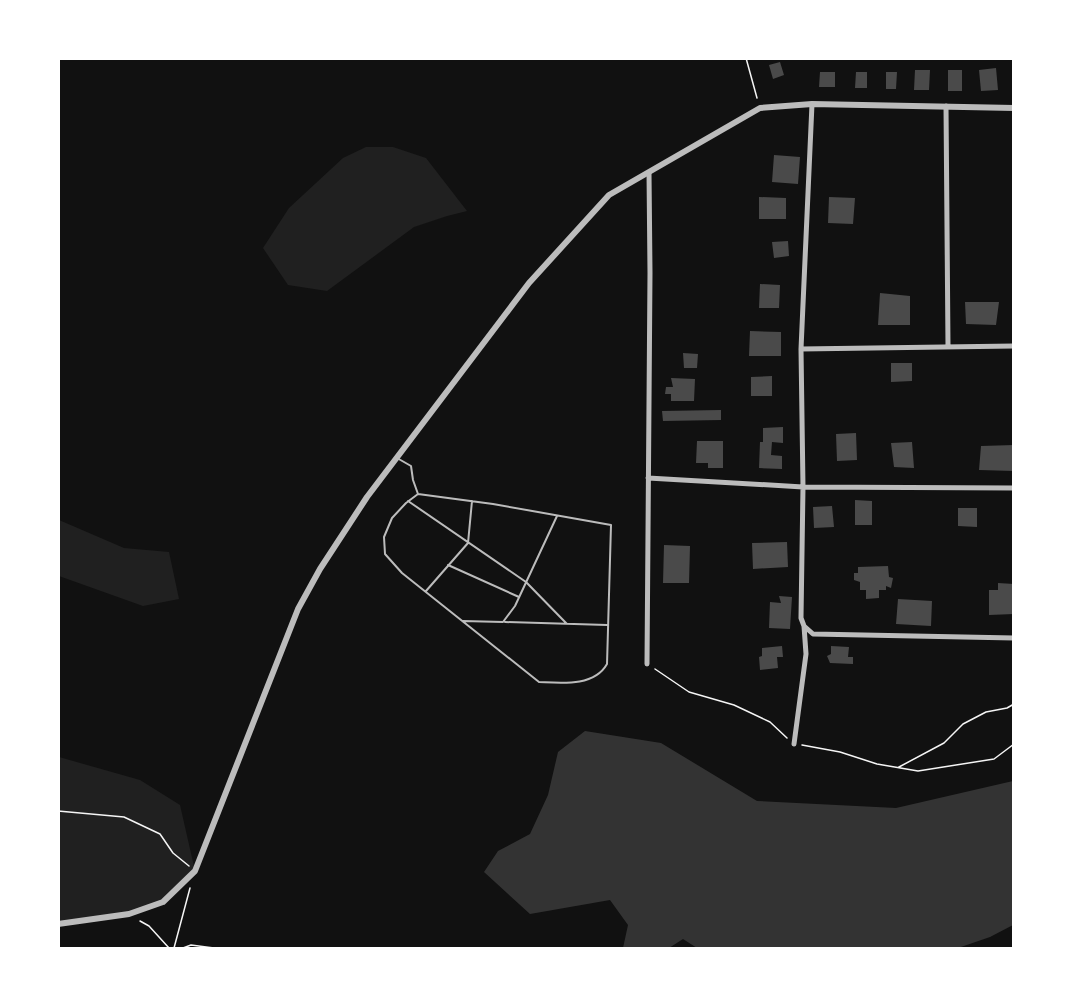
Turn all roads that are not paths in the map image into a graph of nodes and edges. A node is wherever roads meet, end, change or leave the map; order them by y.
1 (812, 104) junction
2 (946, 106) junction
3 (1014, 108) edge
4 (648, 172) junction
5 (948, 346) junction
6 (1014, 346) edge
7 (801, 349) junction
8 (397, 458) junction
9 (648, 478) junction
10 (803, 487) junction
11 (1014, 488) edge
12 (418, 494) junction
13 (408, 501) junction
14 (472, 501) junction
15 (557, 516) junction
16 (468, 543) junction
17 (448, 565) junction
18 (526, 582) junction
19 (425, 591) junction
20 (519, 597) junction
21 (463, 621) junction
22 (503, 622) junction
23 (567, 624) junction
24 (607, 624) junction
25 (804, 626) junction
26 (1014, 638) edge
27 (647, 664) road end
28 (794, 744) road end
29 (58, 924) edge

1 - 2 street
1 - 4 street
1 - 7 street
2 - 3 street
2 - 5 street
4 - 8 street
4 - 9 street
5 - 6 street
5 - 7 street
7 - 10 street
8 - 12 lane
8 - 29 street
9 - 10 street
9 - 27 street
10 - 11 street
10 - 25 street
12 - 13 lane
12 - 14 lane
13 - 16 lane
13 - 19 lane
14 - 15 lane
14 - 16 lane
15 - 18 lane
15 - 24 lane
16 - 17 lane
16 - 18 lane
17 - 19 lane
17 - 20 lane
18 - 20 lane
18 - 23 lane
19 - 21 lane
20 - 22 lane
21 - 22 lane
21 - 24 lane
22 - 23 lane
23 - 24 lane
25 - 26 street
25 - 28 street

